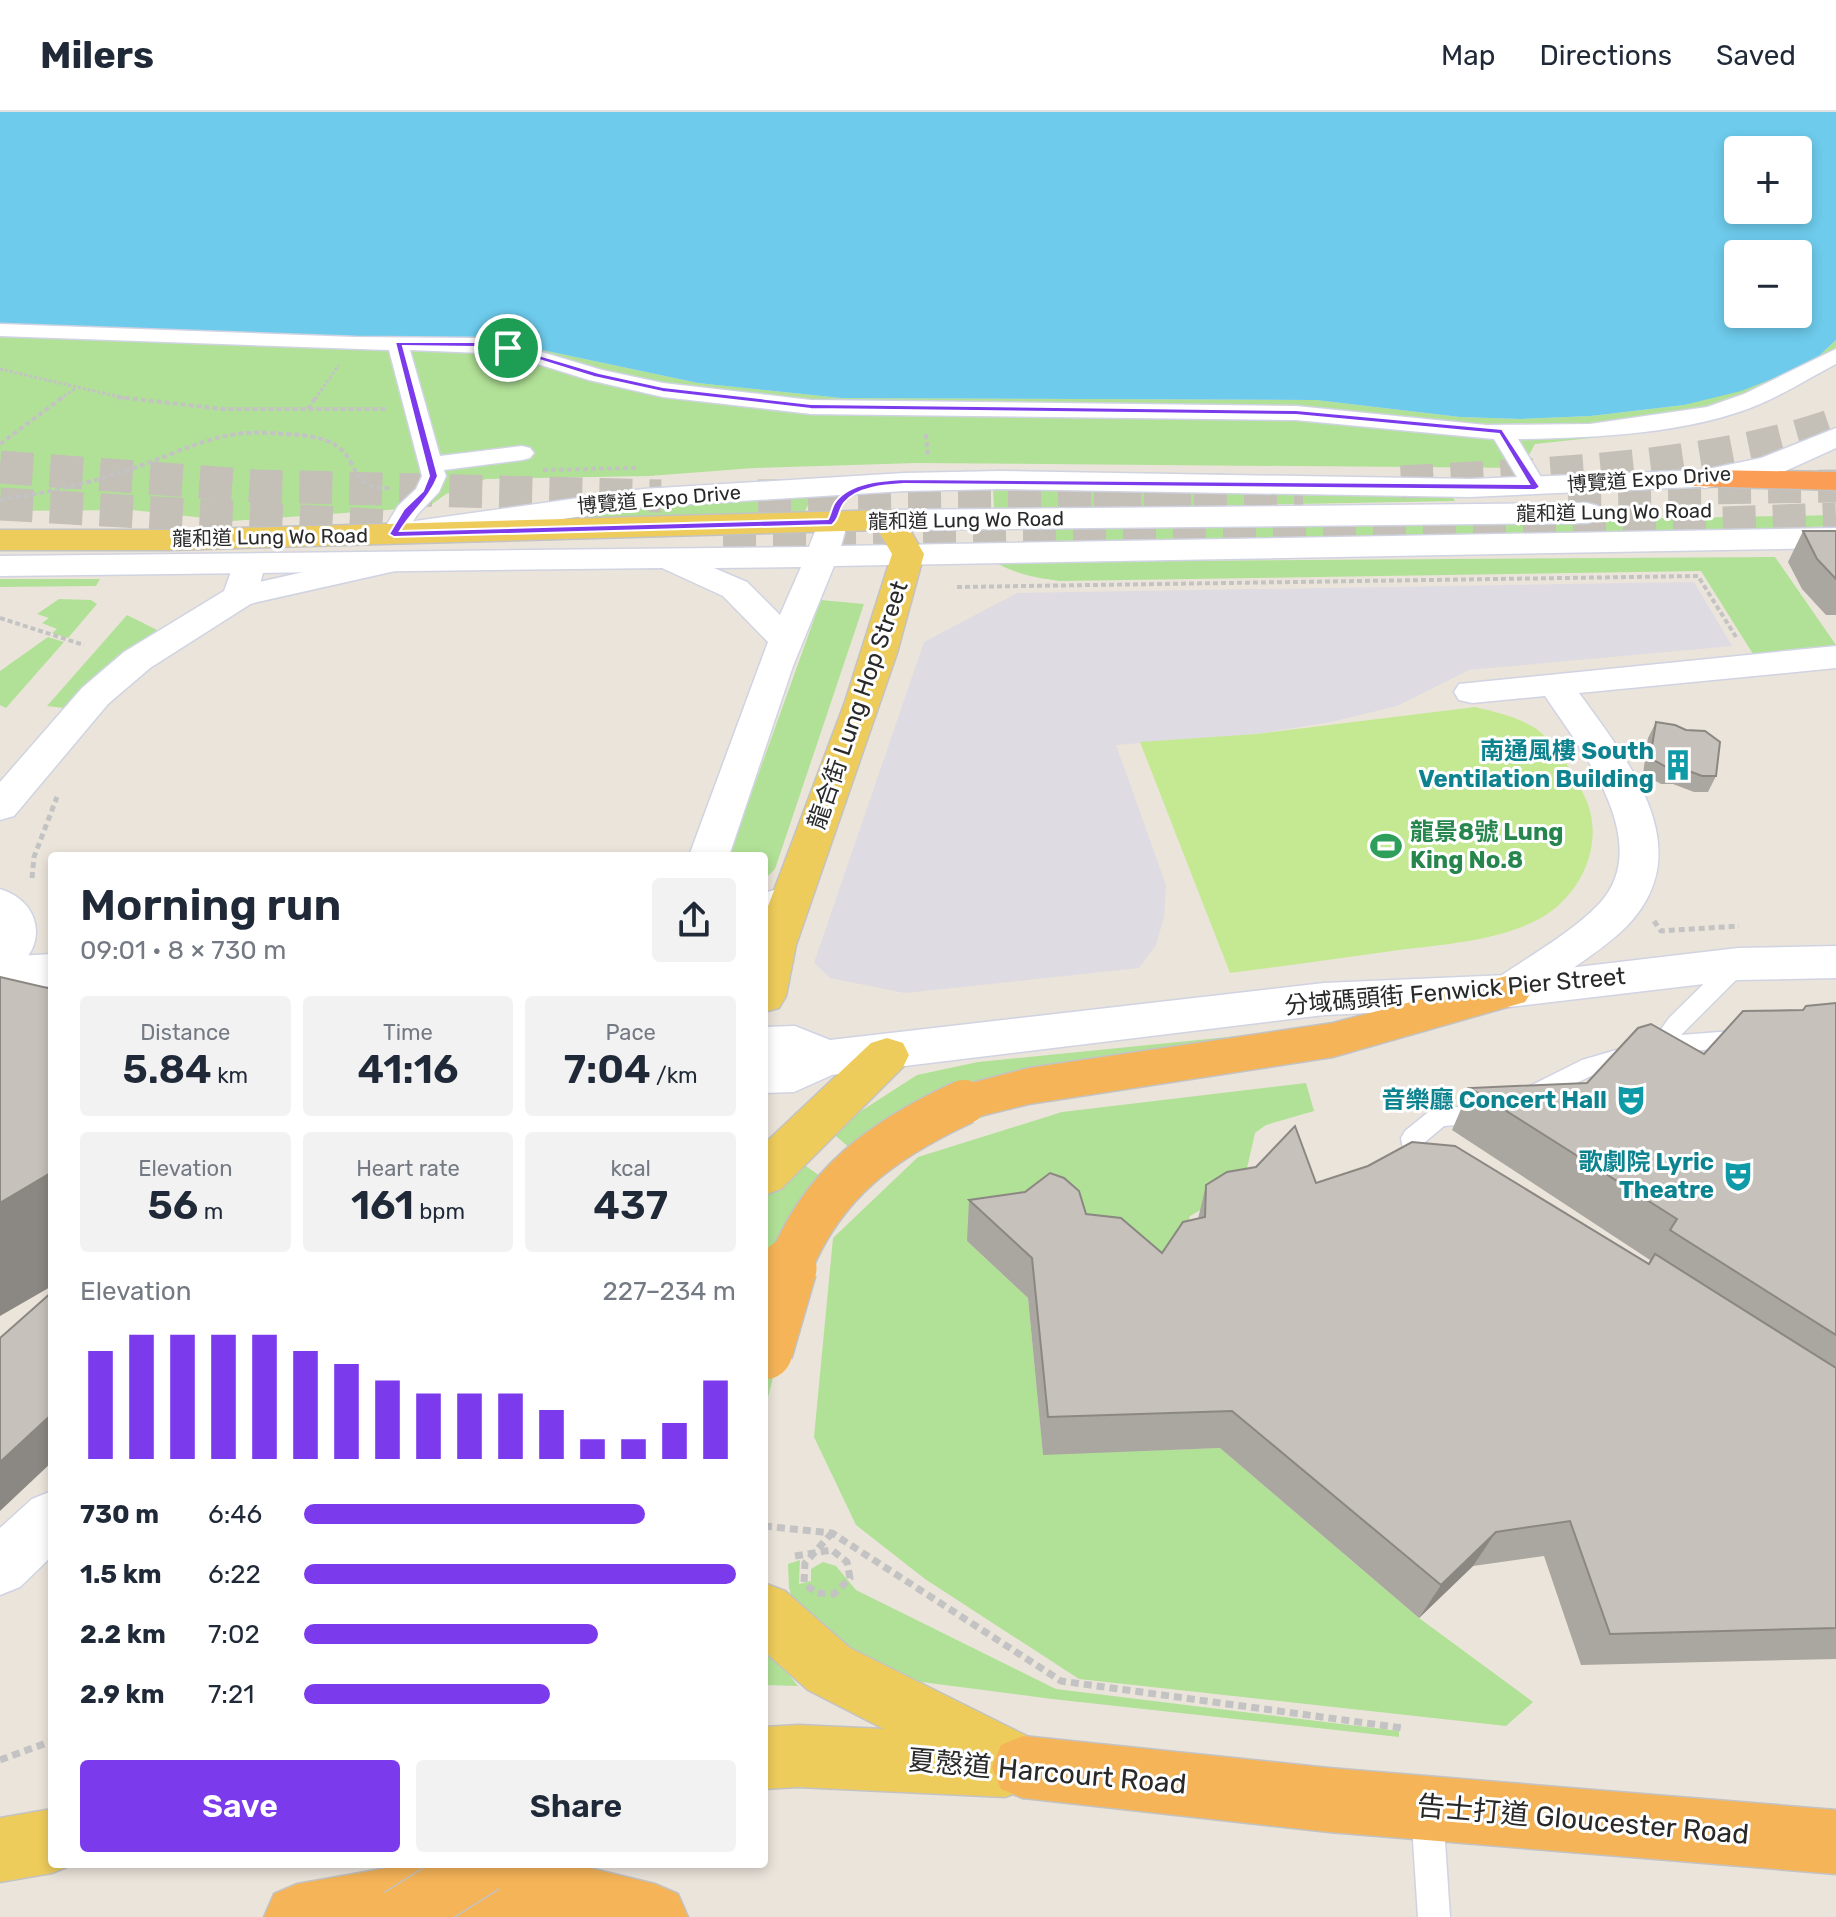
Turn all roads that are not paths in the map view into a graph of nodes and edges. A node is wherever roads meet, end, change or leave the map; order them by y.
1 (0, 330) edge
2 (398, 344) junction
3 (1836, 355) edge
4 (1502, 432) junction
5 (1836, 437) edge
6 (522, 453) road end
7 (431, 464) junction
8 (1705, 479) junction
9 (1836, 481) edge
10 (878, 483) junction
11 (1535, 487) junction
12 (1836, 498) edge
13 (1836, 507) edge
14 (1730, 510) junction
15 (889, 520) junction
16 (828, 538) junction
17 (1836, 538) edge
18 (0, 540) edge
19 (393, 548) junction
20 (908, 554) junction
21 (657, 558) junction
22 (0, 566) edge
23 (244, 580) junction
24 (785, 640) junction
25 (1836, 657) edge
26 (1555, 684) junction
27 (1472, 692) dead end
28 (5, 794) edge
29 (710, 852) edge
30 (779, 896) edge
31 (1834, 961) edge
32 (1738, 964) junction
33 (48, 970) edge
34 (0, 973) edge
35 (768, 977) edge
36 (1510, 991) junction
37 (1222, 1012) junction
38 (1766, 1037) edge
39 (979, 1041) dead end
40 (768, 1044) edge
41 (1662, 1045) junction
42 (887, 1055) joint
43 (825, 1058) junction
44 (768, 1075) edge
45 (768, 1171) edge
46 (1443, 1176) edge
47 (768, 1332) edge
48 (48, 1522) edge
49 (0, 1567) edge
50 (784, 1597) edge
51 (768, 1758) edge
52 (1023, 1767) junction
53 (1329, 1800) joint
54 (1427, 1807) junction
55 (1836, 1842) edge
56 (478, 1868) edge
57 (297, 1917) edge
58 (400, 1917) edge
59 (655, 1917) edge
60 (1434, 1917) edge

1 - 2 street
2 - 4 street
2 - 7 street
3 - 4 street
4 - 11 street
5 - 8 street, 博覽道 Expo Drive
6 - 7 street
7 - 19 street
8 - 9 highway
8 - 11 street, 博覽道 Expo Drive
10 - 11 street, 博覽道 Expo Drive
10 - 16 street, 博覽道 Expo Drive
10 - 19 street, 博覽道 Expo Drive
12 - 14 highway
13 - 14 street, 龍和道 Lung Wo Road
14 - 15 street, 龍和道 Lung Wo Road
15 - 16 main road, 龍和道 Lung Wo Road
15 - 20 main road, 龍合街 Lung Hop Street
16 - 19 main road, 龍和道 Lung Wo Road
16 - 20 street, 龍和道 Lung Wo Road
16 - 21 street, 龍和道 Lung Wo Road
16 - 24 street
17 - 20 street, 龍和道 Lung Wo Road
18 - 19 main road, 龍和道 Lung Wo Road
19 - 21 street, 龍和道 Lung Wo Road
19 - 23 street
20 - 30 main road, 龍合街 Lung Hop Street
21 - 24 street
22 - 23 street, 龍和道 Lung Wo Road
23 - 28 street
24 - 29 street
25 - 26 street
26 - 27 street
26 - 36 street
30 - 35 main road, 龍合街 Lung Hop Street
31 - 32 street, 分域碼頭街 Fenwick Pier Street
32 - 36 street, 分域碼頭街 Fenwick Pier Street
32 - 41 lane
33 - 34 street
36 - 37 street, 分域碼頭街 Fenwick Pier Street
36 - 47 highway, bridge
37 - 39 street, 分域碼頭街 Fenwick Pier Street
37 - 43 street, 分域碼頭街 Fenwick Pier Street
38 - 41 lane
40 - 43 street
41 - 46 lane
42 - 43 street
42 - 45 main road
43 - 44 street
48 - 49 street
50 - 52 main road
51 - 52 main road, 夏慤道 Harcourt Road
52 - 53 highway, 夏慤道 Harcourt Road
53 - 54 highway, 告士打道 Gloucester Road
54 - 55 highway, 告士打道 Gloucester Road
54 - 60 lane
56 - 58 highway, bridge
57 - 59 highway

